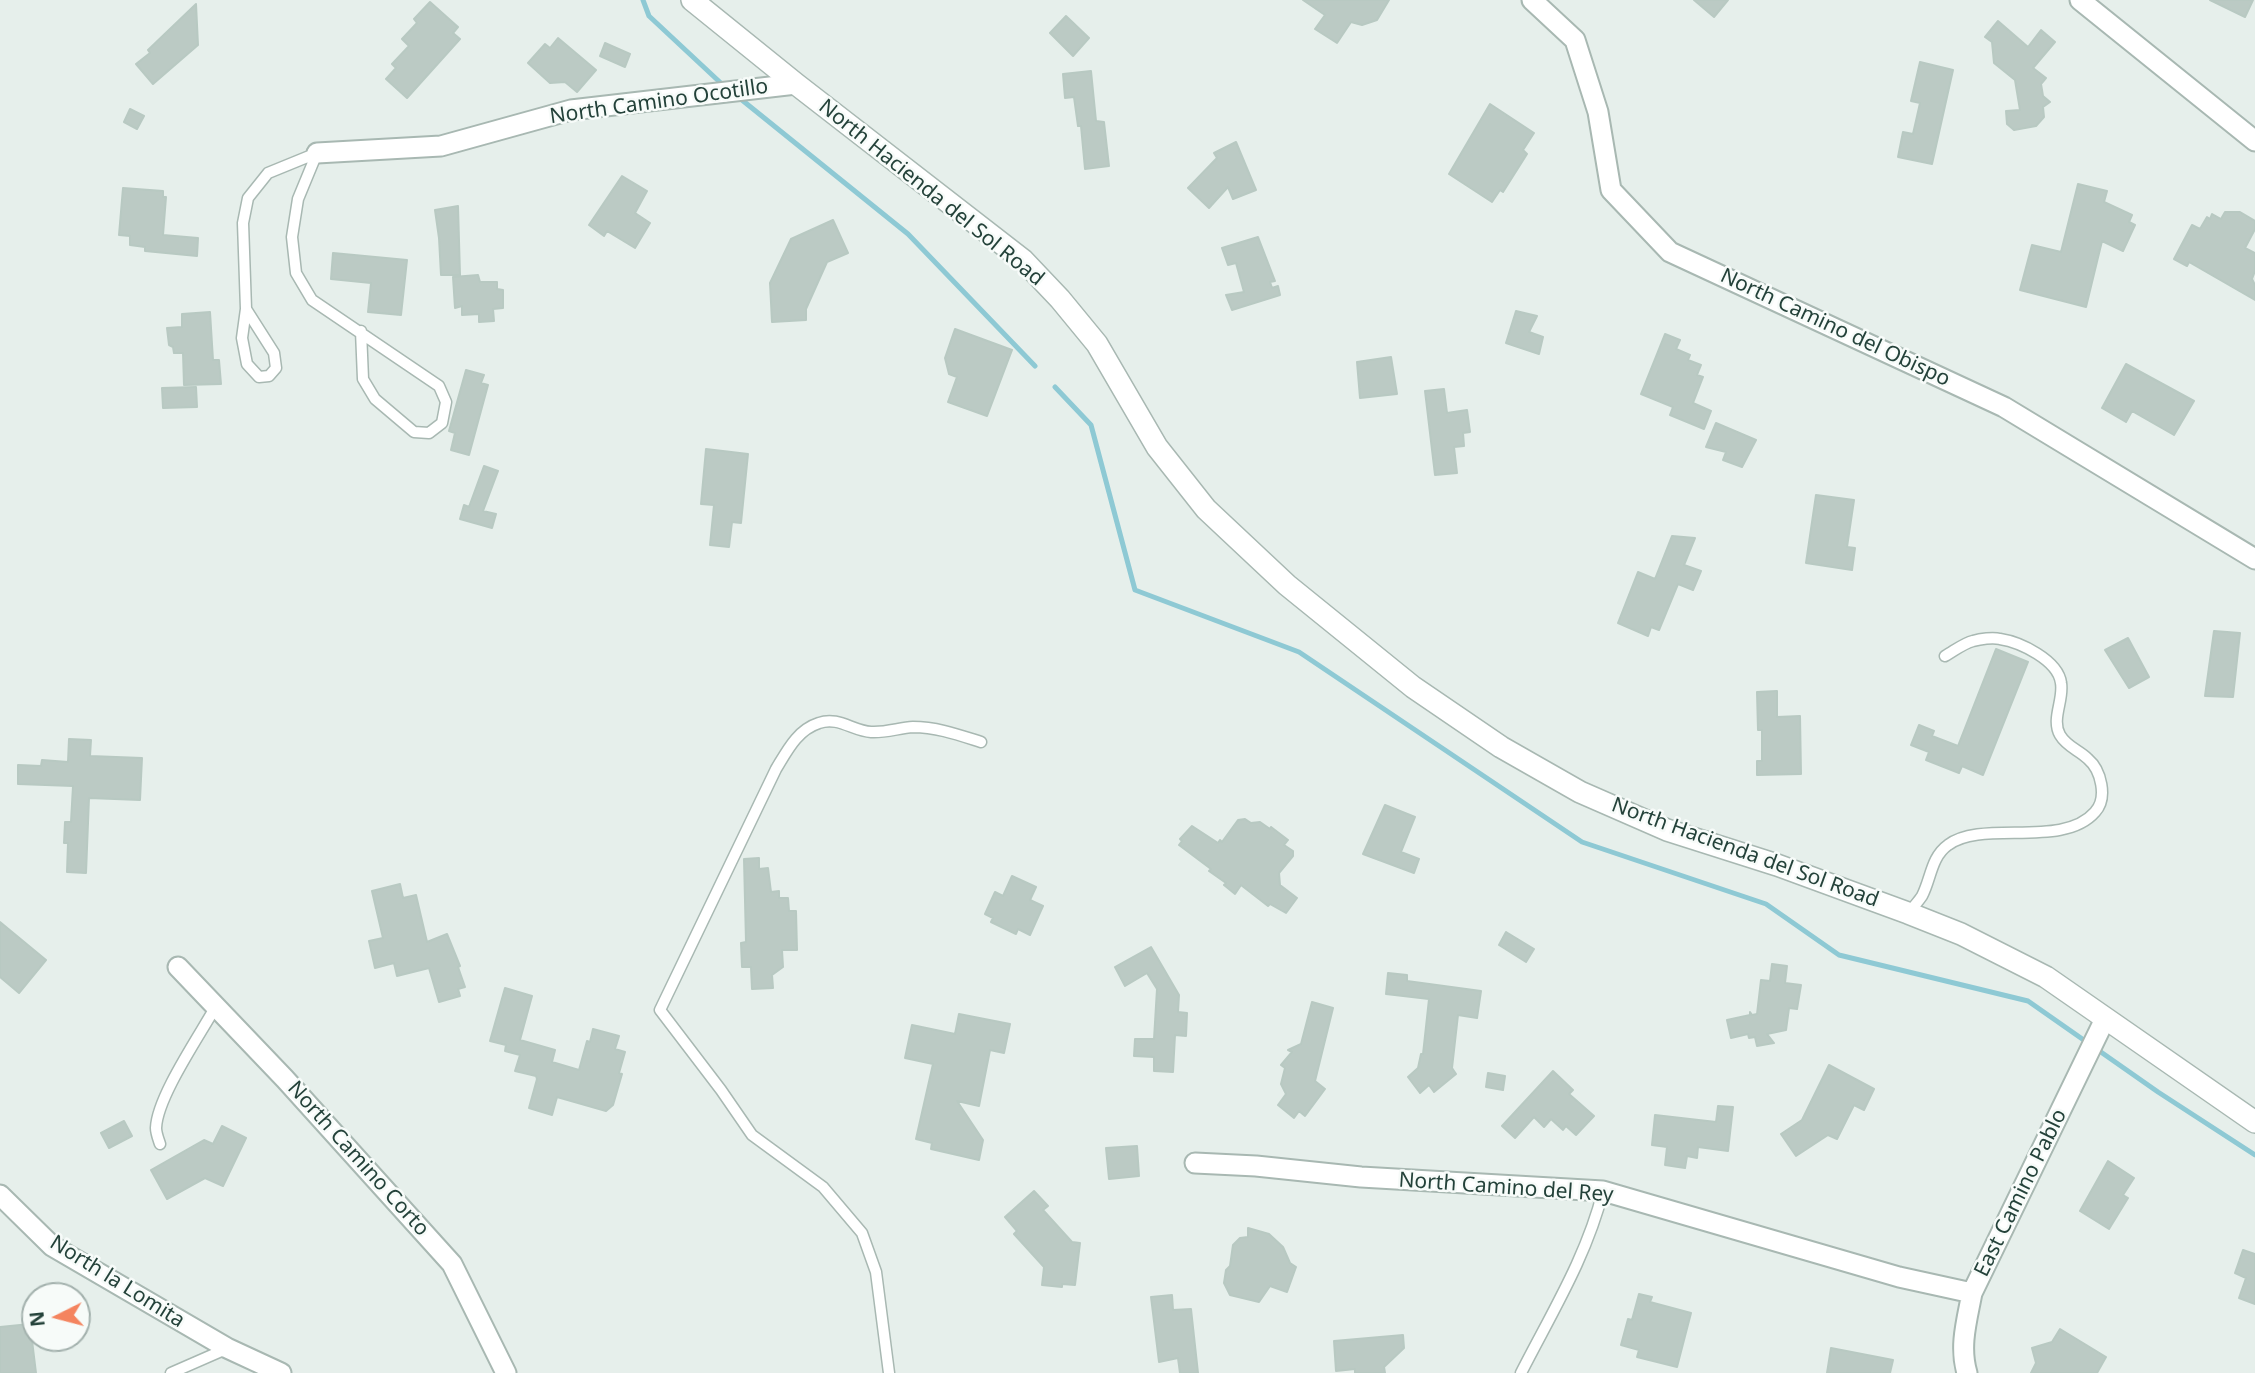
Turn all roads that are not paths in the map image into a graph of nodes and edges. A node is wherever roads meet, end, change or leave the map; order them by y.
1 (692, 0) edge
2 (1532, 0) edge
3 (2080, 0) edge
4 (796, 84) junction
5 (2255, 141) edge
6 (317, 152) junction
7 (246, 309) junction
8 (361, 331) junction
9 (2255, 559) edge
10 (1945, 656) dead end
11 (981, 742) dead end
12 (1908, 913) junction
13 (178, 967) dead end
14 (216, 1006) junction
15 (2105, 1019) junction
16 (2255, 1122) edge
17 (160, 1144) dead end
18 (1195, 1163) dead end
19 (1603, 1191) junction
20 (0, 1195) edge
21 (1972, 1293) junction
22 (227, 1348) junction
23 (171, 1373) edge
24 (281, 1373) edge
25 (506, 1373) edge
26 (888, 1373) edge
27 (1521, 1373) edge
28 (1967, 1373) edge

1 - 4 street, North Hacienda del Sol Road
2 - 9 street, North Camino del Obispo
3 - 5 street
4 - 6 street, North Camino Ocotillo
4 - 12 street, North Hacienda del Sol Road
6 - 7 lane
6 - 8 lane
7 - 7 lane
8 - 8 lane
10 - 12 lane
11 - 26 lane
12 - 15 street, North Hacienda del Sol Road
13 - 14 street, North Camino Corto
14 - 17 lane
14 - 25 street, North Camino Corto
15 - 16 street, North Hacienda del Sol Road
15 - 21 street, East Camino Pablo
18 - 19 street, North Camino del Rey
19 - 21 street, North Camino del Rey
19 - 27 lane
20 - 22 street, North la Lomita
21 - 28 street, East Camino Pablo
22 - 23 lane
22 - 24 street, North la Lomita

